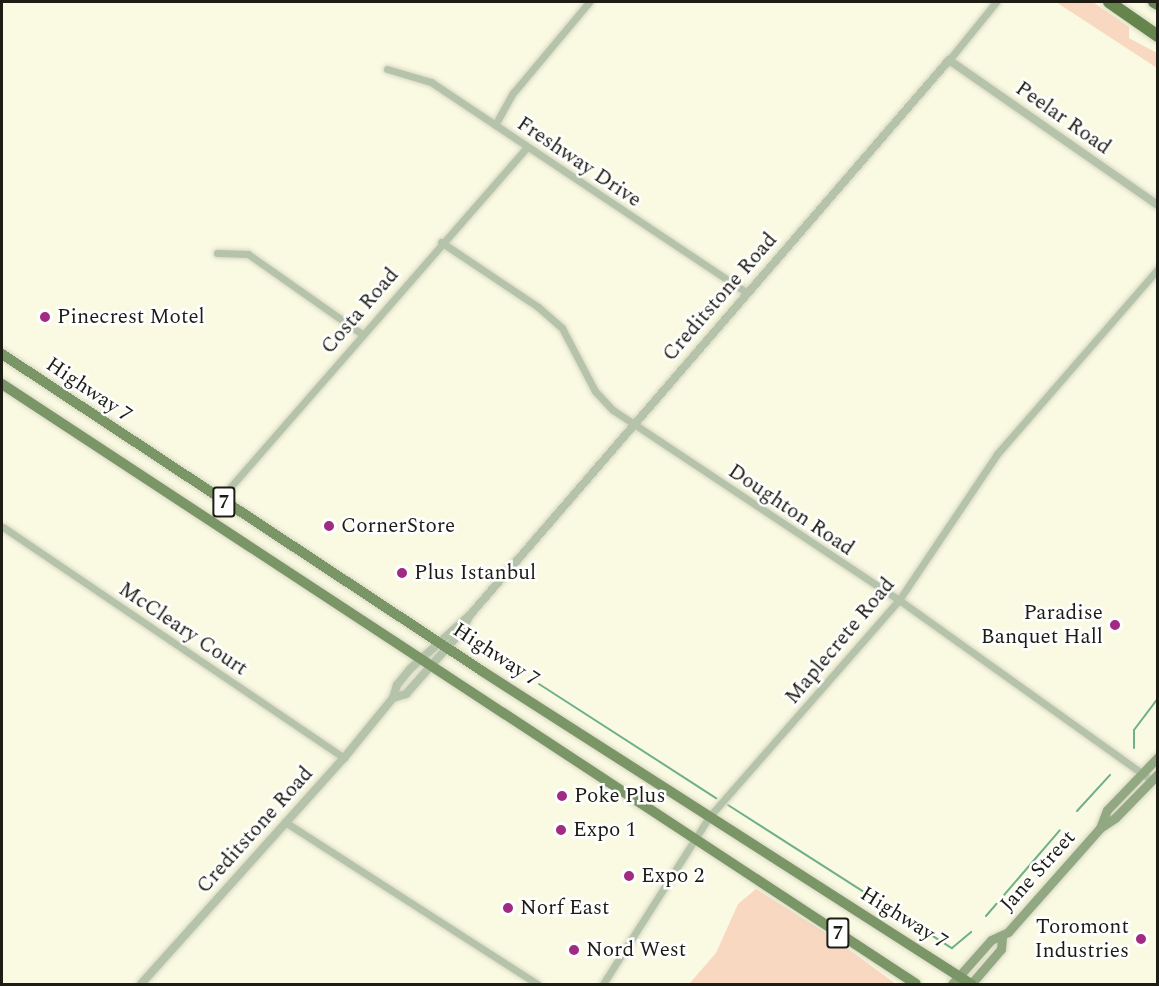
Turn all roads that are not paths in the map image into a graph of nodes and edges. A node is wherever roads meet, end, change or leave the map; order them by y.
1 (589, 2) edge
2 (996, 2) edge
3 (1109, 2) edge
4 (1158, 36) edge
5 (949, 60) junction
6 (387, 69) dead end
7 (495, 125) junction
8 (527, 147) junction
9 (1158, 205) edge
10 (441, 243) junction
11 (218, 253) dead end
12 (1158, 269) edge
13 (747, 293) junction
14 (362, 334) junction
15 (2, 354) edge
16 (2, 384) edge
17 (634, 424) junction
18 (220, 499) junction
19 (3, 527) dead end
20 (899, 600) junction
21 (443, 644) junction
22 (418, 660) junction
23 (430, 667) junction
24 (393, 698) junction
25 (1158, 756) edge
26 (344, 758) junction
27 (1142, 773) junction
28 (1154, 777) edge
29 (709, 817) junction
30 (285, 822) junction
31 (1100, 828) junction
32 (694, 838) junction
33 (1002, 937) junction
34 (956, 980) edge
35 (141, 984) edge
36 (537, 984) edge
37 (603, 984) edge
38 (916, 984) edge
39 (971, 984) edge

1 - 7 street
2 - 5 street, Creditstone Road
3 - 4 highway
5 - 9 street, Peelar Road
5 - 13 street, Creditstone Road
6 - 7 street, Freshway Drive
7 - 8 street, Freshway Drive
8 - 10 street, Costa Road
8 - 13 street, Freshway Drive
10 - 14 street, Costa Road
10 - 17 street, Doughton Road
11 - 14 street
12 - 20 street, Maplecrete Road
13 - 17 street, Creditstone Road
14 - 18 street, Costa Road
15 - 18 main road, Highway 7 / 7
16 - 22 main road, Highway 7 / 7
17 - 20 street, Doughton Road
17 - 21 street, Creditstone Road
18 - 21 main road, Highway 7 / 7
19 - 26 street, McCleary Court
20 - 27 street, Doughton Road
20 - 29 street, Maplecrete Road
21 - 22 street, Creditstone Road
21 - 23 street, Creditstone Road
21 - 29 main road, Highway 7 / 7
22 - 23 main road, Highway 7 / 7
22 - 24 street, Creditstone Road
23 - 24 street, Creditstone Road
23 - 32 main road, Highway 7 / 7
24 - 26 street, Creditstone Road
25 - 27 main road, Jane Street
26 - 30 street, Creditstone Road
27 - 28 street, Doughton Road
27 - 31 main road, Jane Street
28 - 31 main road, Jane Street
29 - 32 street, Maplecrete Road
29 - 34 main road, Highway 7 / 7
30 - 35 street, Creditstone Road
30 - 36 street
31 - 33 main road, Jane Street
32 - 37 street, Maplecrete Road
32 - 38 main road, Highway 7 / 7
33 - 34 main road, Jane Street
33 - 39 main road, Jane Street
34 - 39 main road, Highway 7 / 7

